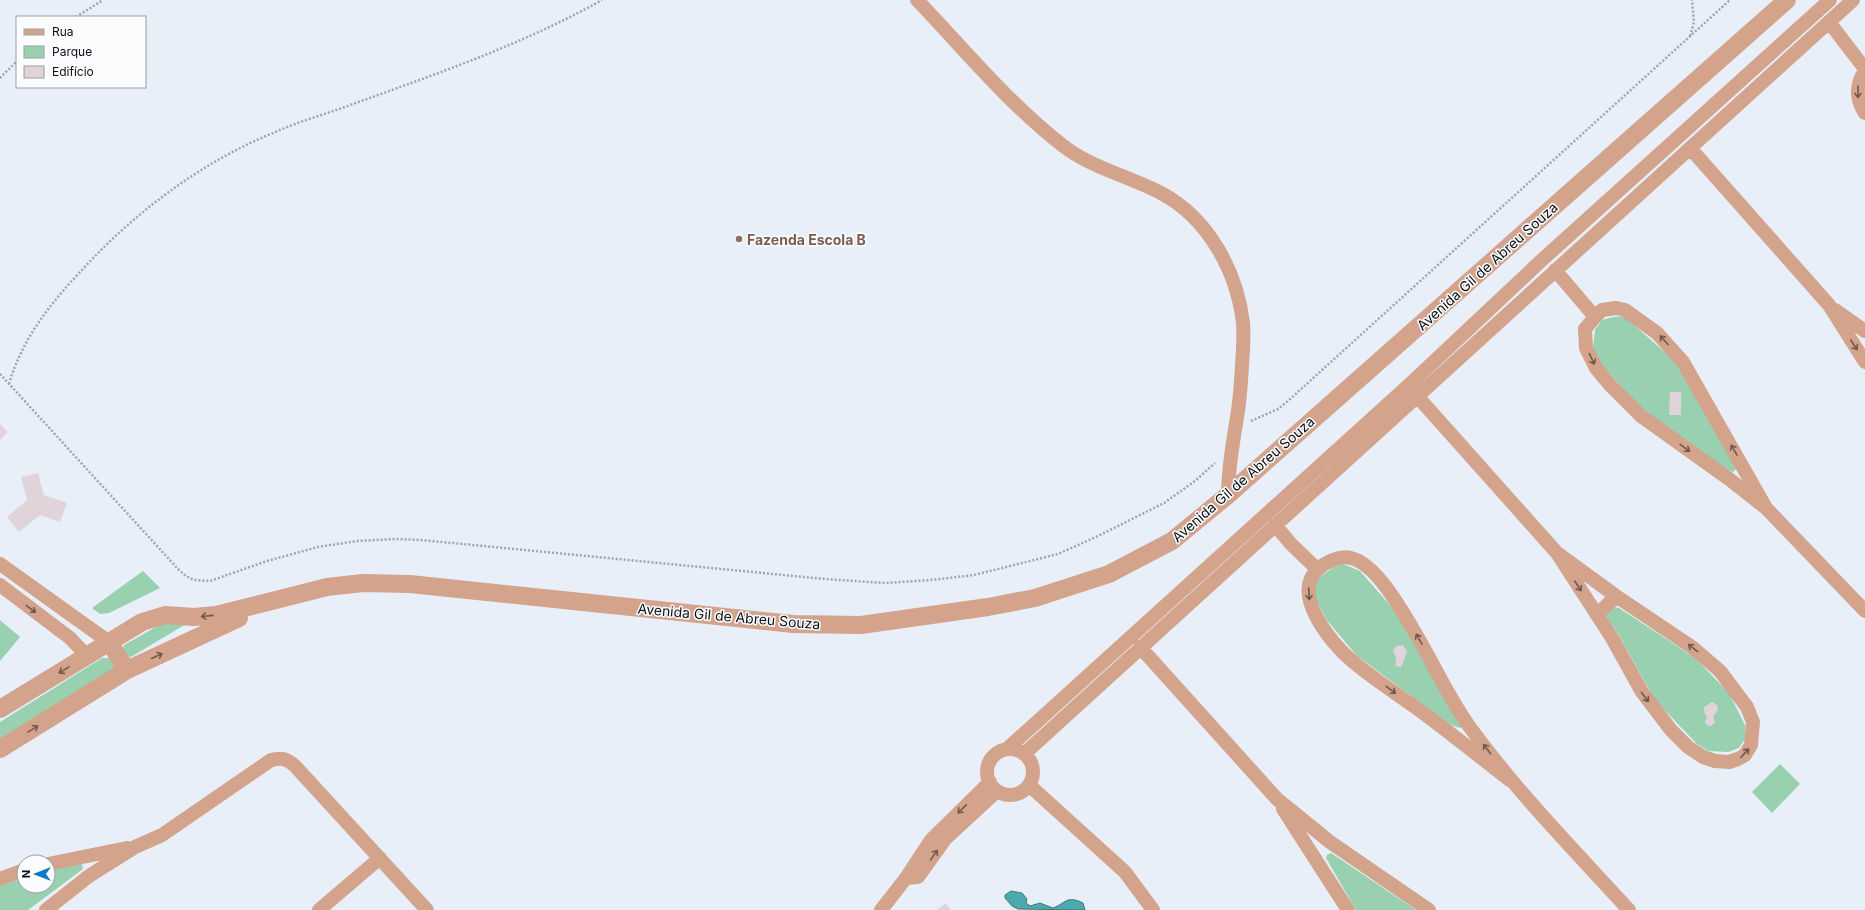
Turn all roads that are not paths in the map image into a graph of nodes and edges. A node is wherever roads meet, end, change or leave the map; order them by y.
1 (917, 0) edge
2 (1787, 0) edge
3 (1830, 0) edge
4 (1853, 0) edge
5 (1829, 22) junction
6 (1865, 69) edge
7 (1865, 114) edge
8 (1690, 148) junction
9 (1555, 270) junction
10 (1828, 305) junction
11 (1595, 316) junction
12 (1865, 331) edge
13 (1865, 362) edge
14 (1417, 396) junction
15 (1743, 467) junction
16 (1729, 479) junction
17 (1228, 494) junction
18 (1766, 508) junction
19 (1275, 525) junction
20 (1557, 553) junction
21 (2, 565) edge
22 (1317, 569) junction
23 (0, 585) edge
24 (1616, 596) junction
25 (272, 602) junction
26 (1865, 611) edge
27 (1597, 615) junction
28 (105, 639) junction
29 (1140, 647) junction
30 (87, 656) junction
31 (127, 670) junction
32 (0, 709) edge
33 (1468, 724) junction
34 (1453, 736) junction
35 (1007, 749) junction
36 (0, 750) edge
37 (1024, 754) junction
38 (1511, 781) junction
39 (1029, 785) junction
40 (993, 786) junction
41 (1277, 798) junction
42 (1330, 842) junction
43 (135, 847) junction
44 (1312, 854) junction
45 (81, 857) junction
46 (380, 858) junction
47 (56, 862) edge
48 (16, 873) edge
49 (89, 876) junction
50 (0, 879) edge
51 (46, 910) edge
52 (319, 910) edge
53 (427, 910) edge
54 (881, 910) edge
55 (1153, 910) edge
56 (1348, 910) edge
57 (1429, 910) edge
58 (1629, 910) edge

1 - 17 street
2 - 17 street, Avenida Gil de Abreu Souza
3 - 35 street
4 - 5 street
5 - 6 street
5 - 8 street
6 -> 7 street
8 - 9 street
8 - 10 street
9 - 11 street
9 - 14 street
10 - 12 street
10 -> 13 street
15 -> 11 street
11 -> 16 street
14 - 19 street
14 - 20 street
15 - 16 street
15 - 18 street
16 - 18 street
17 - 25 street, Avenida Gil de Abreu Souza
18 - 26 street
19 - 22 street
19 - 29 street
20 - 24 street
20 -> 27 street
21 - 28 street
33 -> 22 street
22 -> 34 street
23 -> 30 street
24 - 27 street
27 -> 24 street
25 -> 28 street, Avenida Gil de Abreu Souza
31 -> 25 street, Avenida Gil de Abreu Souza
28 - 30 street, Avenida Gil de Abreu Souza
28 - 31 street
29 - 37 street
29 - 41 street
30 -> 32 street, Avenida Gil de Abreu Souza
36 -> 31 street, Avenida Gil de Abreu Souza
33 - 34 street
38 -> 33 street
34 - 38 street
35 - 37 street
35 - 40 street
37 - 39 street
38 - 58 street
39 - 40 street
39 - 55 street
40 - 54 street
41 - 42 street
41 - 44 street
42 - 44 street
42 - 57 street
43 - 45 street
43 - 46 street
43 - 49 street
44 - 56 street
45 - 47 street
45 - 49 street
46 - 52 street
46 - 53 street
48 - 50 street
49 - 51 street

